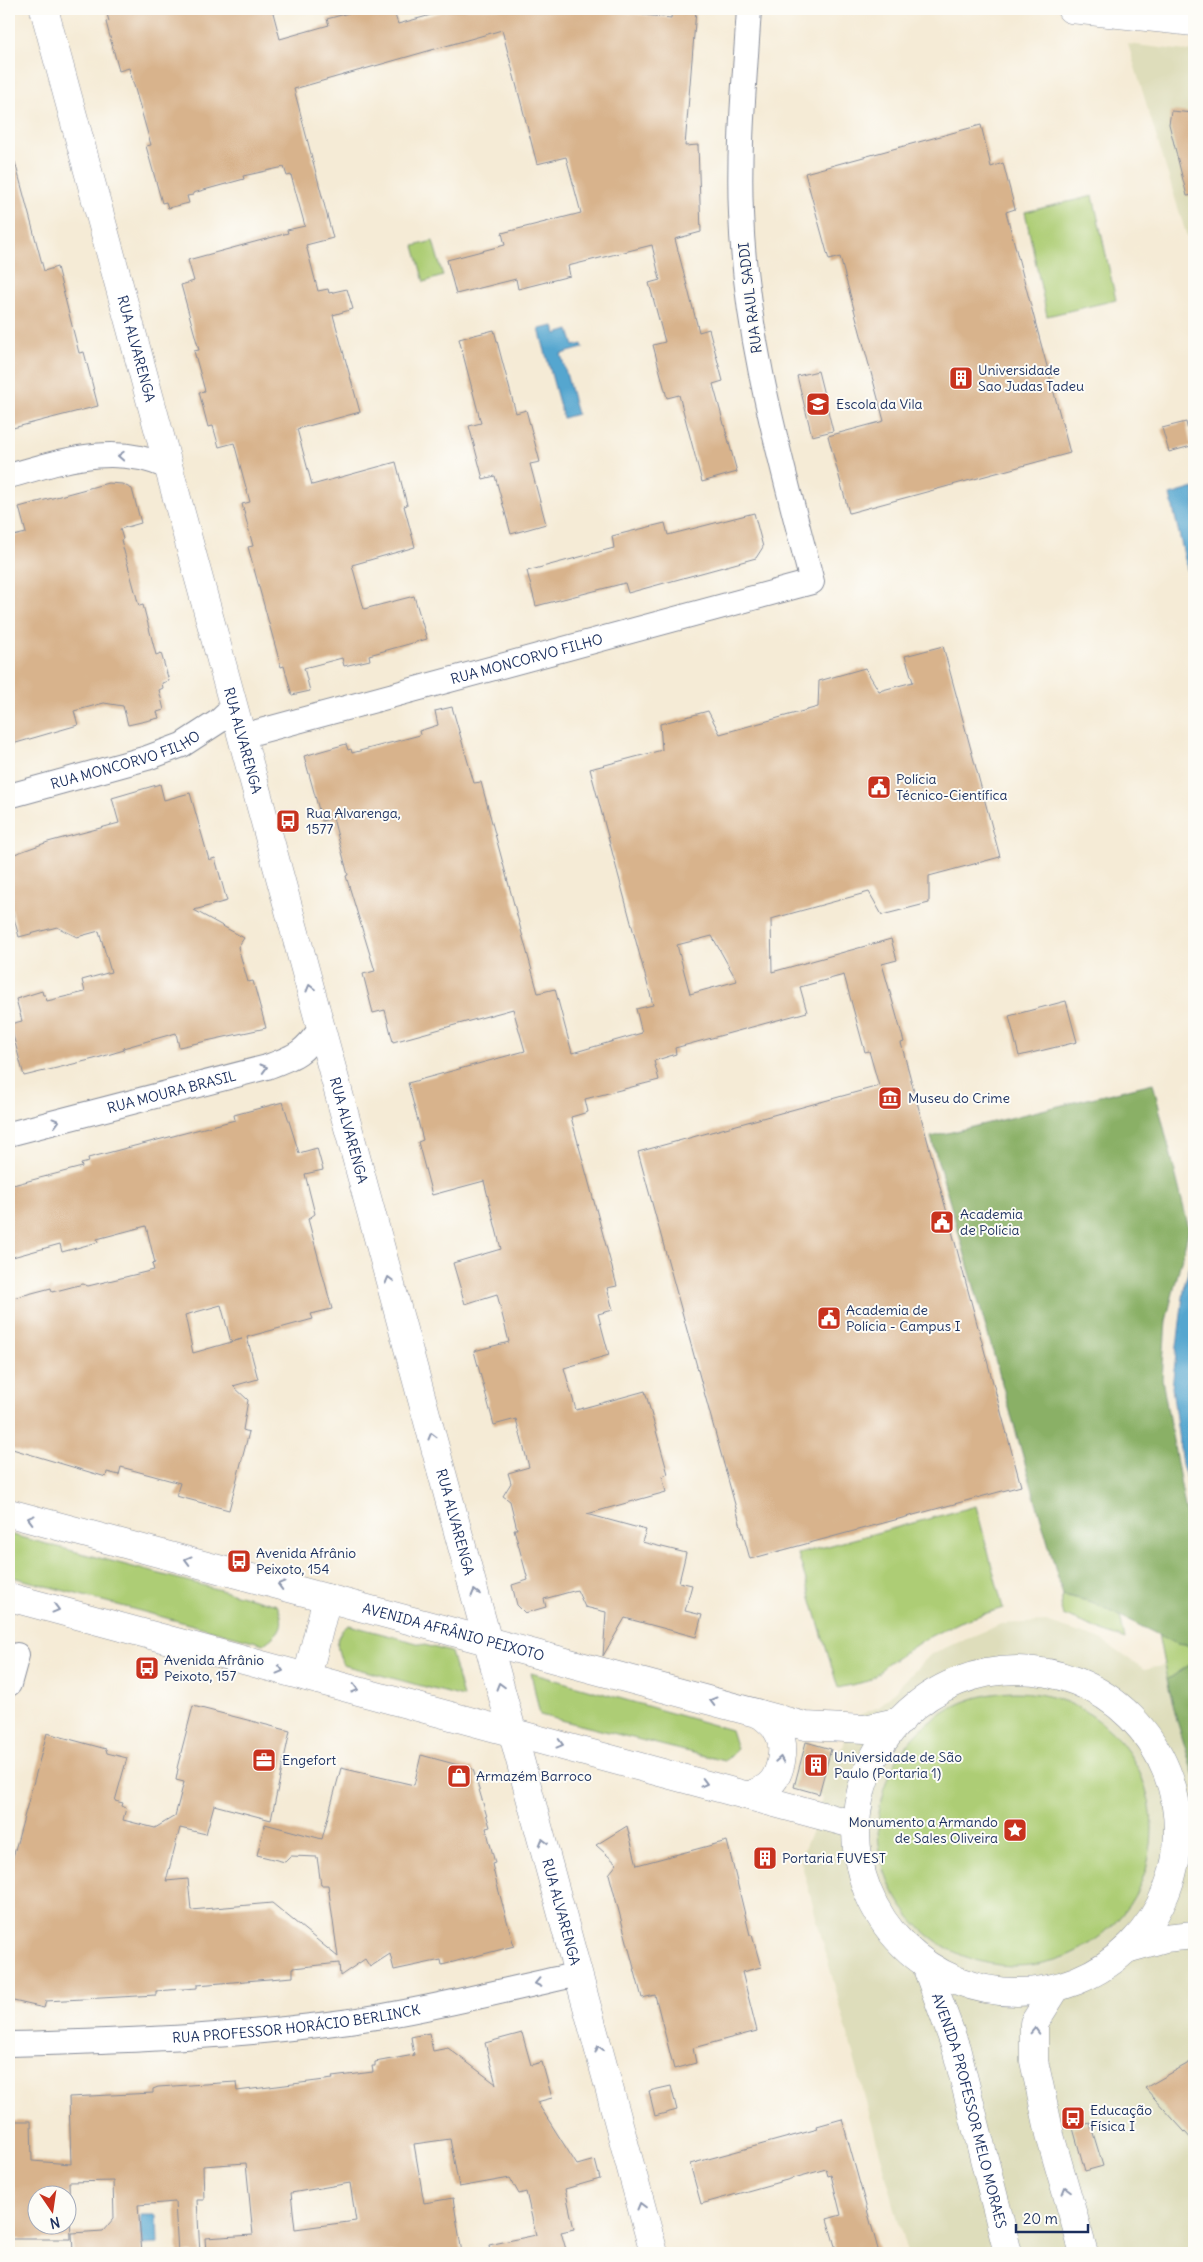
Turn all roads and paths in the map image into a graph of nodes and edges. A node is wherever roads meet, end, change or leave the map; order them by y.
1 (44, 9) edge
2 (749, 9) edge
3 (1071, 9) edge
4 (1194, 22) edge
5 (168, 467) junction
6 (9, 476) edge
7 (812, 582) joint
8 (234, 707) junction
9 (242, 736) junction
10 (9, 796) edge
11 (321, 1028) junction
12 (9, 1134) edge
13 (9, 1513) edge
14 (9, 1597) edge
15 (327, 1598) junction
16 (488, 1640) junction
17 (17, 1655) dead end
18 (308, 1677) junction
19 (9, 1684) edge
20 (760, 1714) junction
21 (901, 1721) junction
22 (513, 1732) junction
23 (1171, 1792) junction
24 (751, 1795) junction
25 (1194, 1810) edge
26 (856, 1825) junction
27 (1194, 1935) edge
28 (1130, 1948) junction
29 (928, 1971) junction
30 (579, 1974) junction
31 (1056, 1988) junction
32 (9, 2044) edge
33 (654, 2253) edge
34 (1008, 2253) edge
35 (1084, 2253) edge

1 - 5 main road, RUA ALVARENGA
2 - 7 street, RUA RAUL SADDI
3 - 4 main road
5 -> 6 street
5 - 8 main road, RUA ALVARENGA
7 - 9 street, RUA MONCORVO FILHO
8 - 9 main road, RUA ALVARENGA
8 - 10 street, RUA MONCORVO FILHO
11 -> 9 main road, RUA ALVARENGA
12 -> 11 street, RUA MOURA BRASIL
16 -> 11 main road, RUA ALVARENGA
15 -> 13 main road, AVENIDA AFRÂNIO PEIXOTO
14 -> 18 main road
15 - 16 main road, AVENIDA AFRÂNIO PEIXOTO
15 - 18 main road
20 -> 16 main road, AVENIDA AFRÂNIO PEIXOTO
22 -> 16 main road, RUA ALVARENGA
17 - 19 street
18 -> 22 main road
20 - 21 main road, AVENIDA AFRÂNIO PEIXOTO
24 -> 20 main road
21 - 23 main road
21 - 26 main road
22 -> 24 main road
30 -> 22 main road, RUA ALVARENGA
23 - 25 main road
23 - 28 main road
24 - 26 main road
26 - 29 main road
27 - 28 main road
28 - 31 main road
29 - 31 main road
29 - 34 main road, AVENIDA PROFESSOR MELO MORAES
30 -> 32 street, RUA PROFESSOR HORÁCIO BERLINCK
33 -> 30 main road, RUA ALVARENGA
35 -> 31 main road

